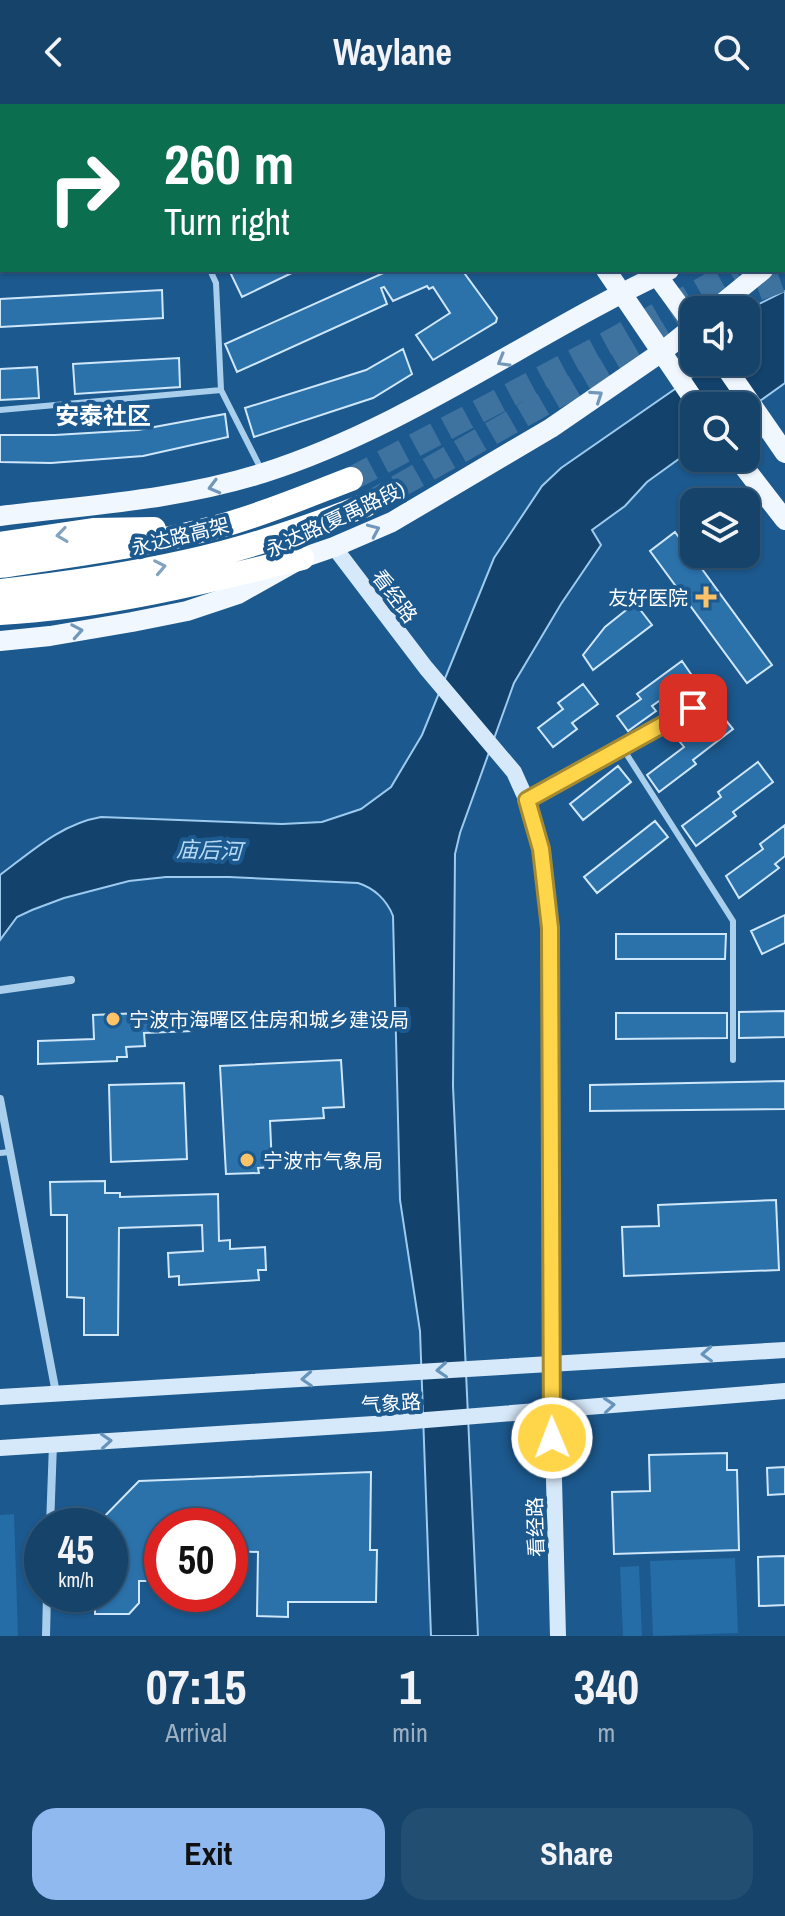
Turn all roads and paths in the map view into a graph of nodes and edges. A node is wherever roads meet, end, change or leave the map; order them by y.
1 (211, 272) edge
2 (607, 272) edge
3 (660, 272) edge
4 (761, 272) edge
5 (621, 293) junction
6 (731, 296) edge
7 (680, 304) edge
8 (680, 337) edge
9 (663, 351) junction
10 (732, 376) edge
11 (221, 390) junction
12 (687, 392) edge
13 (0, 410) edge
14 (785, 453) edge
15 (748, 472) edge
16 (263, 473) junction
17 (351, 479) tunnel mouth
18 (366, 505) tunnel mouth
19 (780, 514) edge
20 (0, 516) edge
21 (224, 525) junction
22 (0, 544) edge
23 (334, 547) junction
24 (302, 558) junction
25 (0, 566) edge
26 (0, 591) edge
27 (0, 613) edge
28 (0, 641) edge
29 (693, 708) dead end
30 (622, 747) junction
31 (527, 800) junction
32 (71, 980) dead end
33 (0, 990) edge
34 (733, 1060) dead end
35 (0, 1099) edge
36 (5, 1152) edge
37 (785, 1350) edge
38 (551, 1362) junction
39 (785, 1391) edge
40 (56, 1394) junction
41 (0, 1397) edge
42 (551, 1410) junction
43 (53, 1444) junction
44 (0, 1448) edge
45 (51, 1508) edge
46 (47, 1612) edge
47 (46, 1636) edge
48 (558, 1636) edge

1 - 11 lane
2 - 5 main road
3 - 5 main road
3 - 7 main road
4 - 6 main road
5 - 9 main road
5 -> 16 main road
8 - 9 main road, 永达路(夏禹路段)
9 - 12 main road
23 -> 9 main road, 永达路(夏禹路段)
10 - 14 main road
11 - 13 lane
11 - 16 lane
15 - 19 main road
16 -> 20 main road
17 - 21 highway, 永达路高架
26 -> 18 highway, 永达路高架
21 -> 22 highway
21 - 25 highway, 永达路高架
23 - 24 main road, 永达路(夏禹路段)
23 - 31 street, 看经路
24 - 27 highway
28 -> 24 main road, 永达路(夏禹路段)
29 - 30 lane
30 - 31 lane
30 - 34 lane
31 - 38 street, 看经路
32 - 33 street
35 - 36 street
36 - 40 street
37 -> 38 street, 气象路
38 -> 40 street, 气象路
38 - 42 street, 看经路
42 -> 39 street, 气象路
40 - 41 street, 气象路
43 -> 42 street, 气象路
42 - 48 street, 看经路
43 - 44 street, 气象路
43 - 45 street
46 - 47 street

